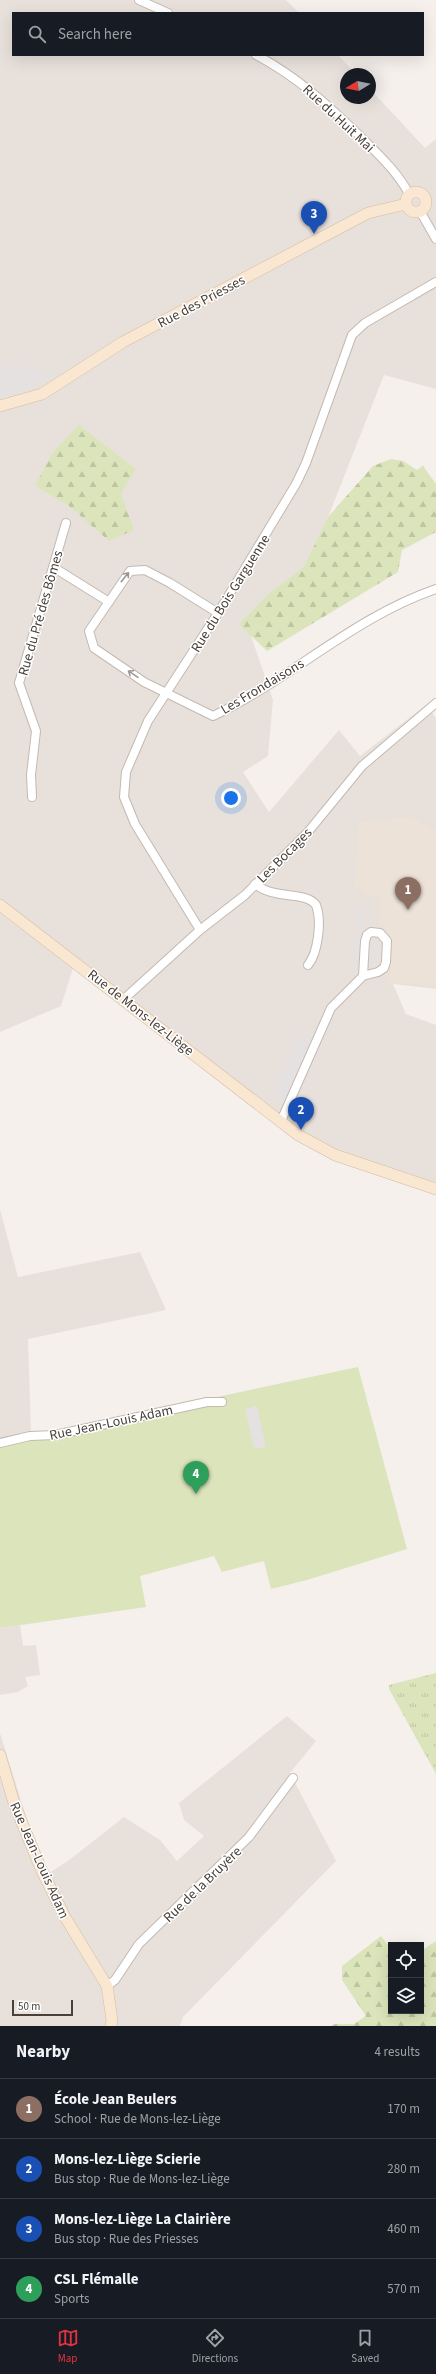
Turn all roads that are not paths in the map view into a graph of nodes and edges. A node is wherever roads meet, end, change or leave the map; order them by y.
1 (139, 0) edge
2 (166, 12) edge
3 (258, 56) edge
4 (431, 197) edge
5 (408, 199) junction
6 (420, 211) junction
7 (436, 239) edge
8 (436, 282) edge
9 (0, 406) edge
10 (66, 523) dead end
11 (53, 567) junction
12 (436, 589) edge
13 (109, 602) junction
14 (218, 613) junction
15 (166, 694) junction
16 (436, 703) edge
17 (32, 797) dead end
18 (255, 884) junction
19 (0, 905) edge
20 (200, 930) junction
21 (308, 965) dead end
22 (363, 976) junction
23 (124, 999) junction
24 (281, 1121) junction
25 (436, 1189) edge
26 (222, 1402) dead end
27 (0, 1443) edge
28 (0, 1755) edge
29 (2, 1774) edge
30 (293, 1778) dead end
31 (107, 1986) junction
32 (111, 2026) edge

1 - 2 street
3 - 5 street, Rue du Huit Mai
4 - 5 street
4 - 6 street
5 - 6 street
5 - 9 street, Rue des Priesses
6 - 7 street
8 - 14 street, Rue du Bois Garguenne
10 - 11 street, Rue du Pré des Bômes
11 - 13 street
11 - 17 street, Rue du Pré des Bômes
12 - 15 street, Les Frondaisons
13 -> 14 street, Les Frondaisons
15 -> 13 street, Les Frondaisons
14 - 15 street, Rue du Bois Garguenne
15 - 20 street, Rue du Bois Garguenne
16 - 18 street, Les Bocages
18 - 20 street, Les Bocages
18 - 21 street
19 - 23 street, Rue de Mons-lez-Liège
20 - 23 street, Les Bocages
22 - 22 street
22 - 24 street
23 - 24 street, Rue de Mons-lez-Liège
24 - 25 street, Rue de Mons-lez-Liège
26 - 27 street, Rue Jean-Louis Adam
28 - 29 street, Rue Jean-Louis Adam
29 - 31 street, Rue Jean-Louis Adam
30 - 31 street, Rue de la Bruyère
31 - 32 street, Rue Jean-Louis Adam

